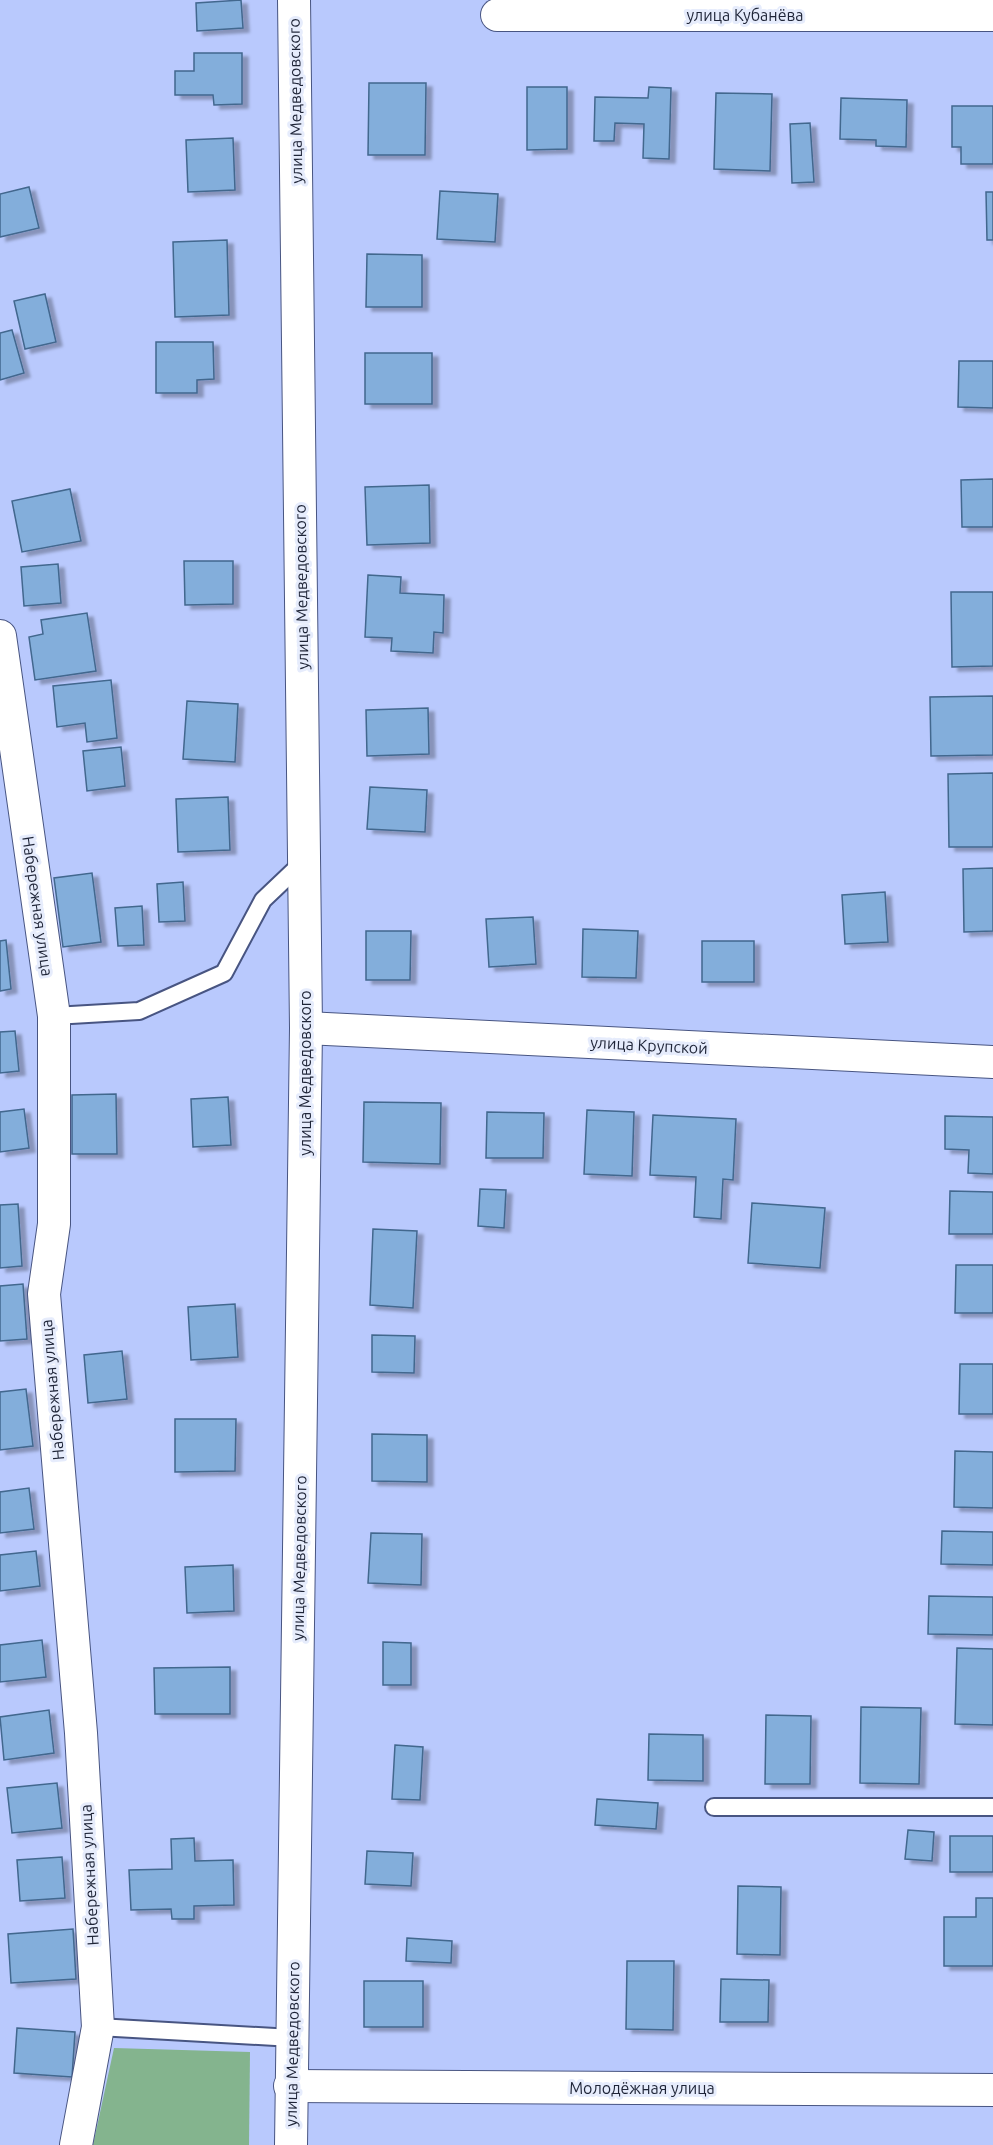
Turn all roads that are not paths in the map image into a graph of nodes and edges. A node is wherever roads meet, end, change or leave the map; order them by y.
1 (294, 0) edge
2 (497, 15) dead end
3 (993, 15) edge
4 (0, 636) edge
5 (304, 861) junction
6 (54, 1016) junction
7 (306, 1028) junction
8 (993, 1062) edge
9 (714, 1807) dead end
10 (993, 1807) edge
11 (98, 2027) junction
12 (292, 2038) junction
13 (290, 2086) junction
14 (993, 2090) edge
15 (76, 2145) edge
16 (291, 2145) edge

1 - 5 street, улица Медведовского
2 - 3 street, улица Кубанёва
4 - 6 street, Набережная улица
5 - 6 lane
5 - 7 street, улица Медведовского
6 - 11 street, Набережная улица
7 - 8 street, улица Крупской
7 - 12 street, улица Медведовского
9 - 10 lane
11 - 12 lane
11 - 15 street, Набережная улица
12 - 13 street, улица Медведовского
13 - 14 street, Молодёжная улица
13 - 16 street, улица Медведовского

